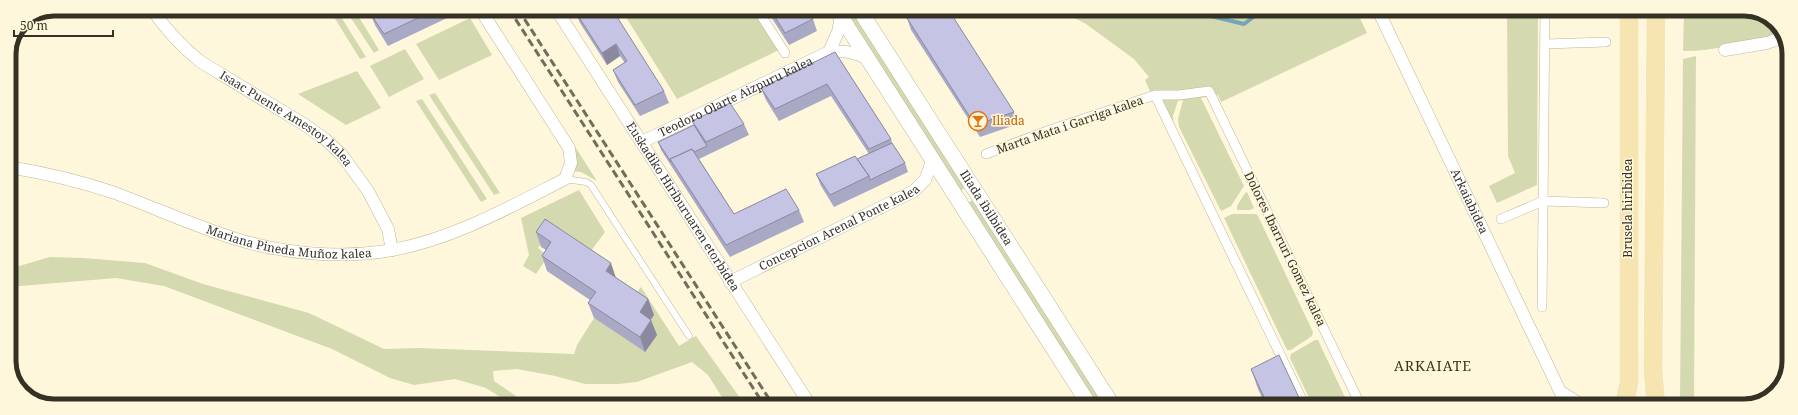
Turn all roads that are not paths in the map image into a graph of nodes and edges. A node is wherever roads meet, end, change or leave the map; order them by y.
1 (157, 16) edge
2 (484, 16) edge
3 (568, 16) edge
4 (762, 16) edge
5 (839, 16) edge
6 (841, 16) edge
7 (863, 16) edge
8 (1381, 16) edge
9 (1546, 16) edge
10 (1629, 16) edge
11 (1656, 16) edge
12 (1778, 38) edge
13 (1606, 42) dead end
14 (1545, 44) junction
15 (1725, 50) dead end
16 (829, 52) junction
17 (785, 53) dead end
18 (868, 59) junction
19 (1209, 91) joint
20 (1155, 95) junction
21 (642, 142) junction
22 (986, 154) dead end
23 (933, 159) junction
24 (16, 168) edge
25 (565, 179) junction
26 (1543, 201) junction
27 (1604, 203) dead end
28 (1501, 219) dead end
29 (392, 250) junction
30 (730, 282) junction
31 (1542, 307) dead end
32 (689, 336) dead end
33 (1561, 392) junction
34 (805, 399) edge
35 (1086, 399) edge
36 (1109, 399) edge
37 (1302, 399) edge
38 (1358, 399) edge
39 (1564, 399) edge
40 (1572, 399) edge
41 (1625, 399) edge
42 (1655, 399) edge

1 - 29 street, Isaac Puente Amestoy kalea
2 - 25 street
3 - 21 street, Euskadiko Hiriburuaren etorbidea
4 - 17 street
5 - 16 street
6 - 18 street, Iliada ibilbidea
7 - 36 street, Iliada ibilbidea
8 - 33 street, Arkaiabidea
9 - 14 street
10 - 41 main road, Brusela hiribidea
11 - 42 main road
12 - 15 street
13 - 14 street
14 - 26 street
16 - 18 street, Teodoro Olarte Aizpuru kalea
16 - 21 street, Teodoro Olarte Aizpuru kalea
18 - 23 street, Iliada ibilbidea
19 - 20 street, Marta Mata i Garriga kalea
19 - 38 street, Dolores Ibarruri Gomez kalea
20 - 22 street, Marta Mata i Garriga kalea
20 - 37 street
21 - 30 street, Euskadiko Hiriburuaren etorbidea
23 - 30 street, Concepcion Arenal Ponte kalea
23 - 35 street, Iliada ibilbidea
24 - 29 street, Mariana Pineda Muñoz kalea
25 - 29 street, Mariana Pineda Muñoz kalea
25 - 32 lane
26 - 27 street
26 - 28 street
26 - 31 street
30 - 34 street, Euskadiko Hiriburuaren etorbidea
33 - 39 street, Arkaiabidea
33 - 40 street

